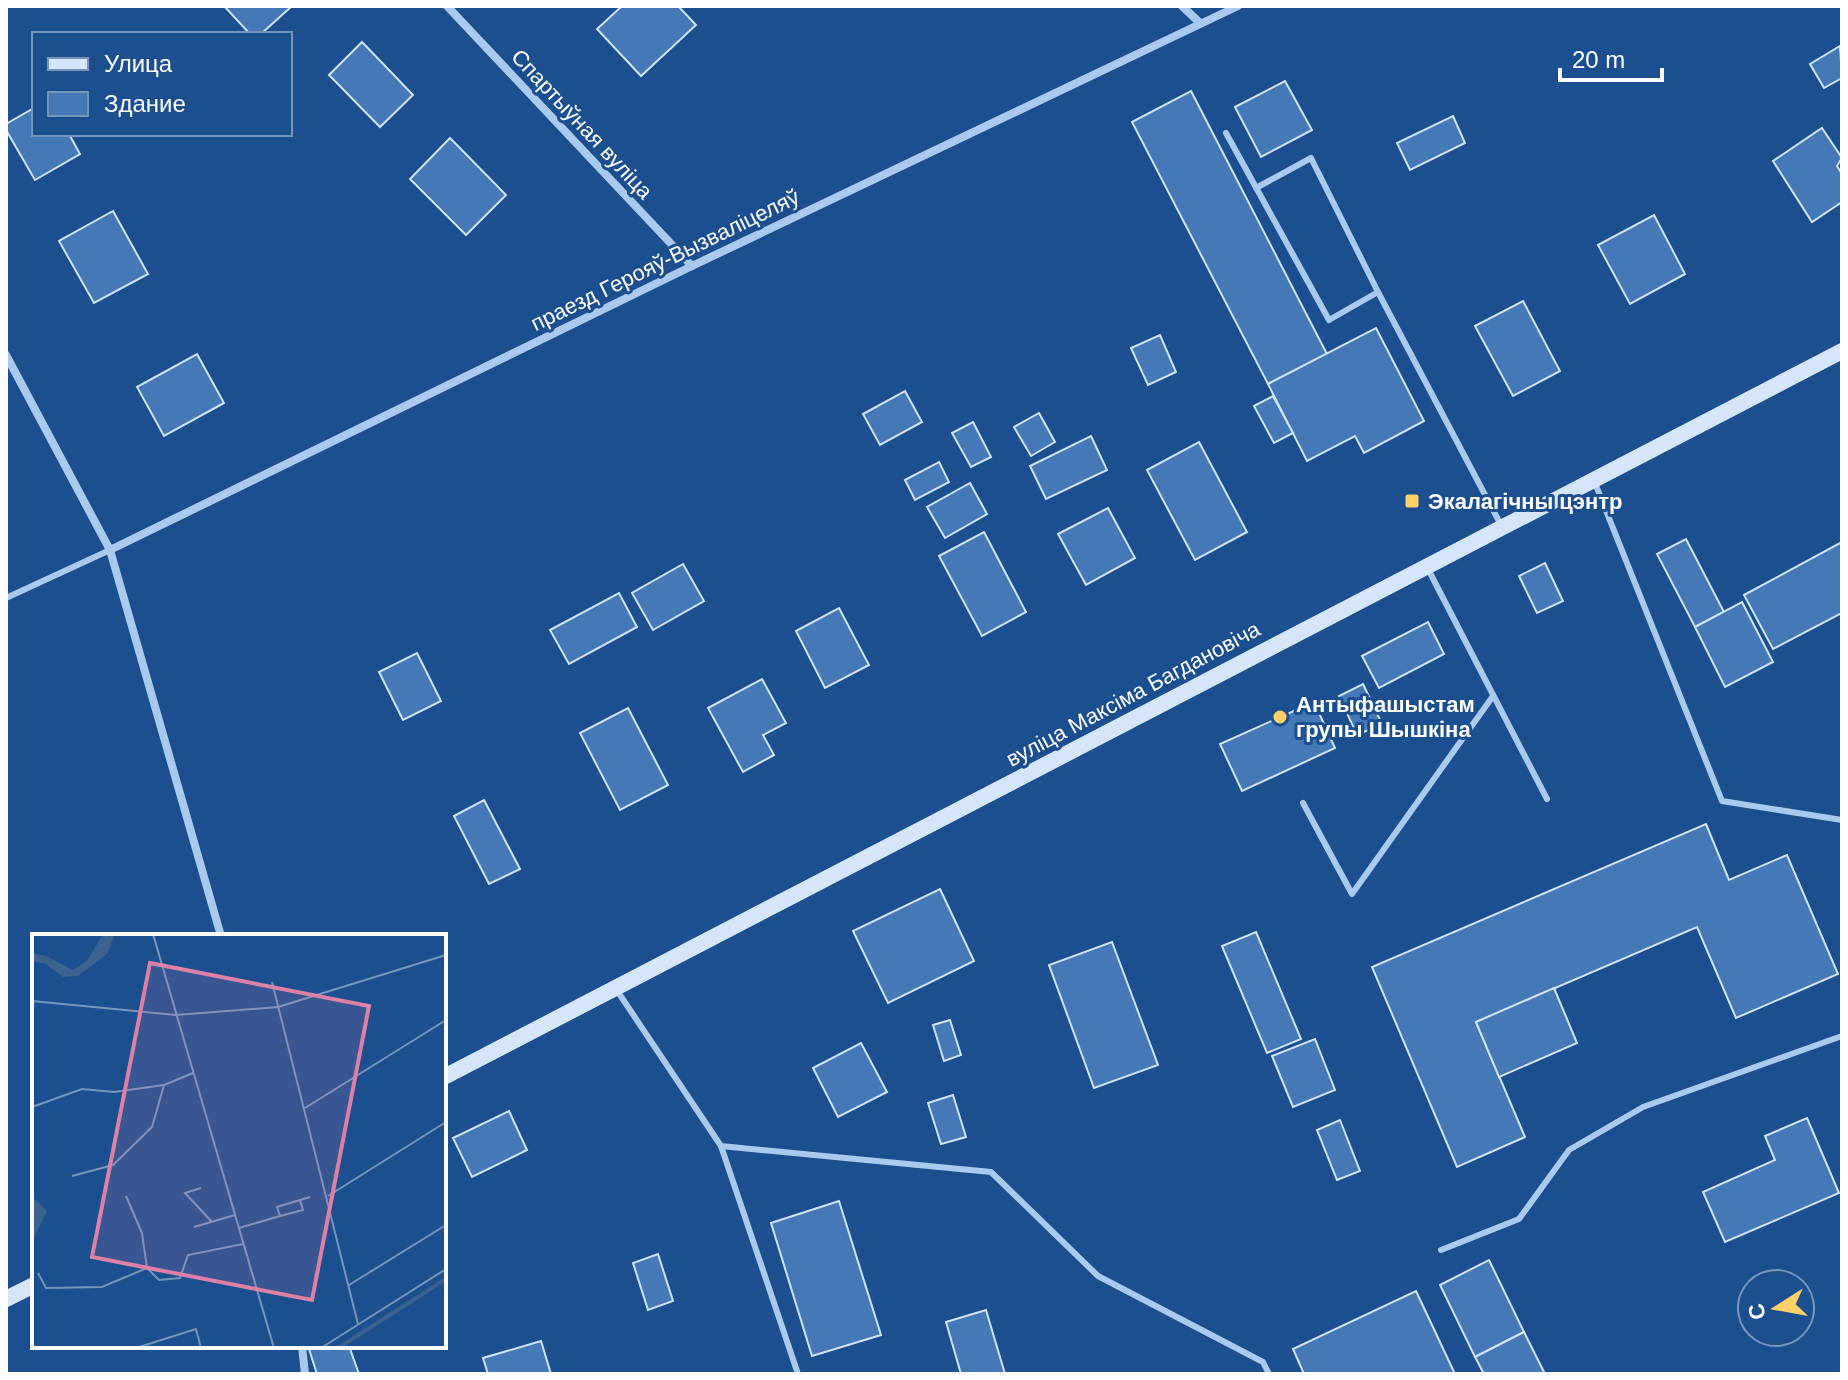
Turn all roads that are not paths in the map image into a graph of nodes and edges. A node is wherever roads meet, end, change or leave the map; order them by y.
1 (447, 6) edge
2 (1182, 6) edge
3 (1238, 6) edge
4 (1200, 23) junction
5 (1226, 133) dead end
6 (1256, 188) junction
7 (692, 266) junction
8 (1378, 292) junction
9 (1842, 351) edge
10 (6, 355) edge
11 (1593, 479) junction
12 (1502, 527) junction
13 (110, 550) junction
14 (1426, 565) junction
15 (6, 598) edge
16 (1493, 696) junction
17 (1547, 799) dead end
18 (1303, 803) dead end
19 (1842, 820) edge
20 (220, 934) edge
21 (616, 989) junction
22 (1842, 1036) edge
23 (446, 1076) edge
24 (721, 1146) junction
25 (1441, 1250) dead end
26 (32, 1286) edge
27 (6, 1299) edge
28 (302, 1348) edge
29 (305, 1374) edge
30 (798, 1374) edge
31 (1269, 1374) edge

1 - 7 street, Спартыўная вуліца
2 - 4 street
3 - 4 street, праезд Герояў-Вызваліцеляў
4 - 7 street, праезд Герояў-Вызваліцеляў
5 - 6 lane
6 - 8 lane
6 - 8 lane
7 - 13 street, праезд Герояў-Вызваліцеляў
8 - 12 lane
9 - 11 main road, вуліца Максіма Багдановіча
10 - 13 street
11 - 12 main road, вуліца Максіма Багдановіча
11 - 19 lane
12 - 14 main road, вуліца Максіма Багдановіча
13 - 15 lane
13 - 20 street
14 - 16 lane
14 - 21 main road, вуліца Максіма Багдановіча
16 - 17 lane
16 - 18 lane
21 - 23 main road, вуліца Максіма Багдановіча
21 - 24 lane
22 - 25 lane
24 - 30 lane
24 - 31 lane
26 - 27 main road
28 - 29 street

